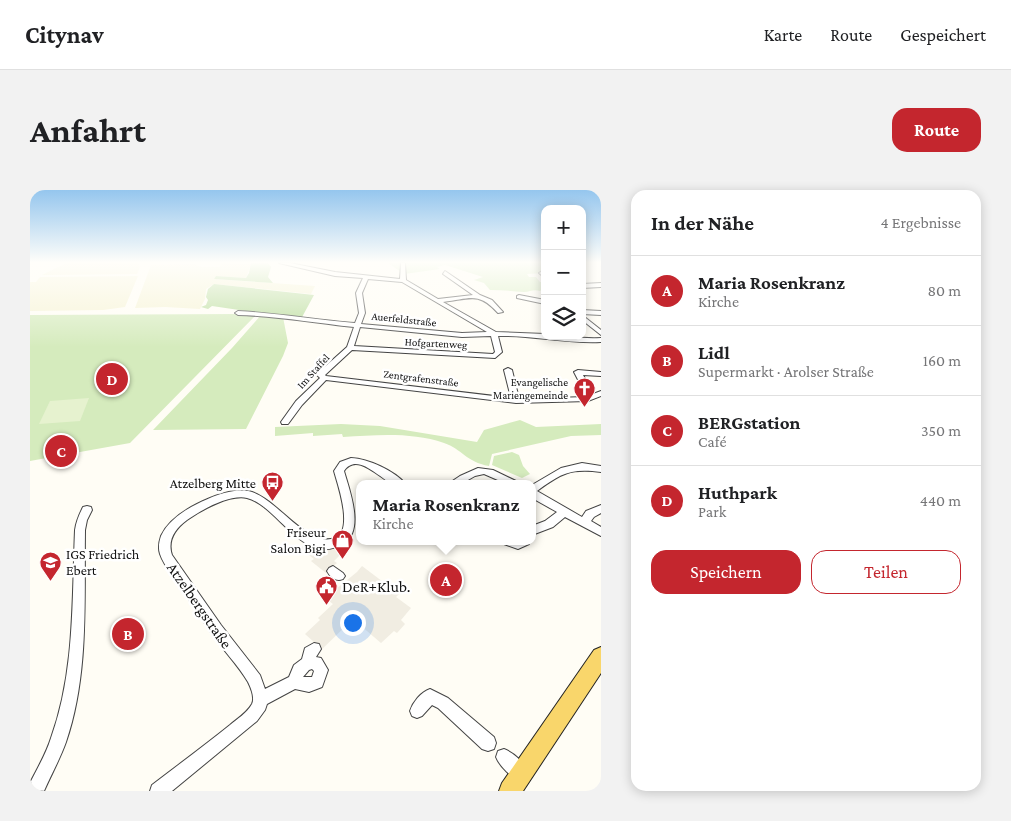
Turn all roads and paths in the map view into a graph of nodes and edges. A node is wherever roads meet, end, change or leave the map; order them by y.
1 (360, 291) edge
2 (420, 291) edge
3 (471, 291) edge
4 (478, 296) junction
5 (519, 297) dead end
6 (436, 301) junction
7 (541, 301) edge
8 (500, 312) dead end
9 (586, 312) edge
10 (238, 313) dead end
11 (601, 313) edge
12 (586, 320) edge
13 (359, 325) junction
14 (601, 333) edge
15 (494, 334) junction
16 (541, 336) edge
17 (576, 340) edge
18 (601, 340) edge
19 (350, 348) junction
20 (508, 370) dead end
21 (601, 374) edge
22 (324, 378) junction
23 (601, 393) edge
24 (592, 398) junction
25 (516, 401) junction
26 (285, 422) dead end
27 (600, 469) edge
28 (393, 480) edge
29 (461, 480) edge
30 (507, 480) edge
31 (536, 489) edge
32 (536, 494) edge
33 (601, 509) edge
34 (87, 510) dead end
35 (565, 511) junction
36 (584, 522) junction
37 (536, 529) edge
38 (601, 532) edge
39 (601, 656) edge
40 (294, 682) junction
41 (260, 700) junction
42 (417, 711) dead end
43 (488, 742) dead end
44 (504, 757) dead end
45 (516, 782) edge
46 (34, 791) edge
47 (158, 791) edge

1 - 13 street, Im Staffel
2 - 6 street
3 - 4 street
4 - 6 street
4 - 8 street
5 - 7 street
6 - 15 street
9 - 11 street
10 - 13 street, Auerfeldstraße
12 - 14 street
13 - 15 street, Auerfeldstraße
13 - 19 street, Im Staffel
15 - 16 street, Auerfeldstraße
15 - 19 street, Hofgartenweg
17 - 18 street, Auerfeldstraße
19 - 22 street, Im Staffel
20 - 25 street
21 - 24 street
22 - 25 street, Zentgrafenstraße
22 - 26 street, Im Staffel
23 - 24 street, Zentgrafenstraße
24 - 25 street, Zentgrafenstraße
27 - 31 street
28 - 41 street, Atzelbergstraße
29 - 30 street
32 - 35 street
33 - 36 street
34 - 46 street
35 - 36 street
35 - 37 street
36 - 38 street
39 - 45 main road
40 - 40 street
40 - 41 street
41 - 47 street
42 - 43 street
44 - 45 street

